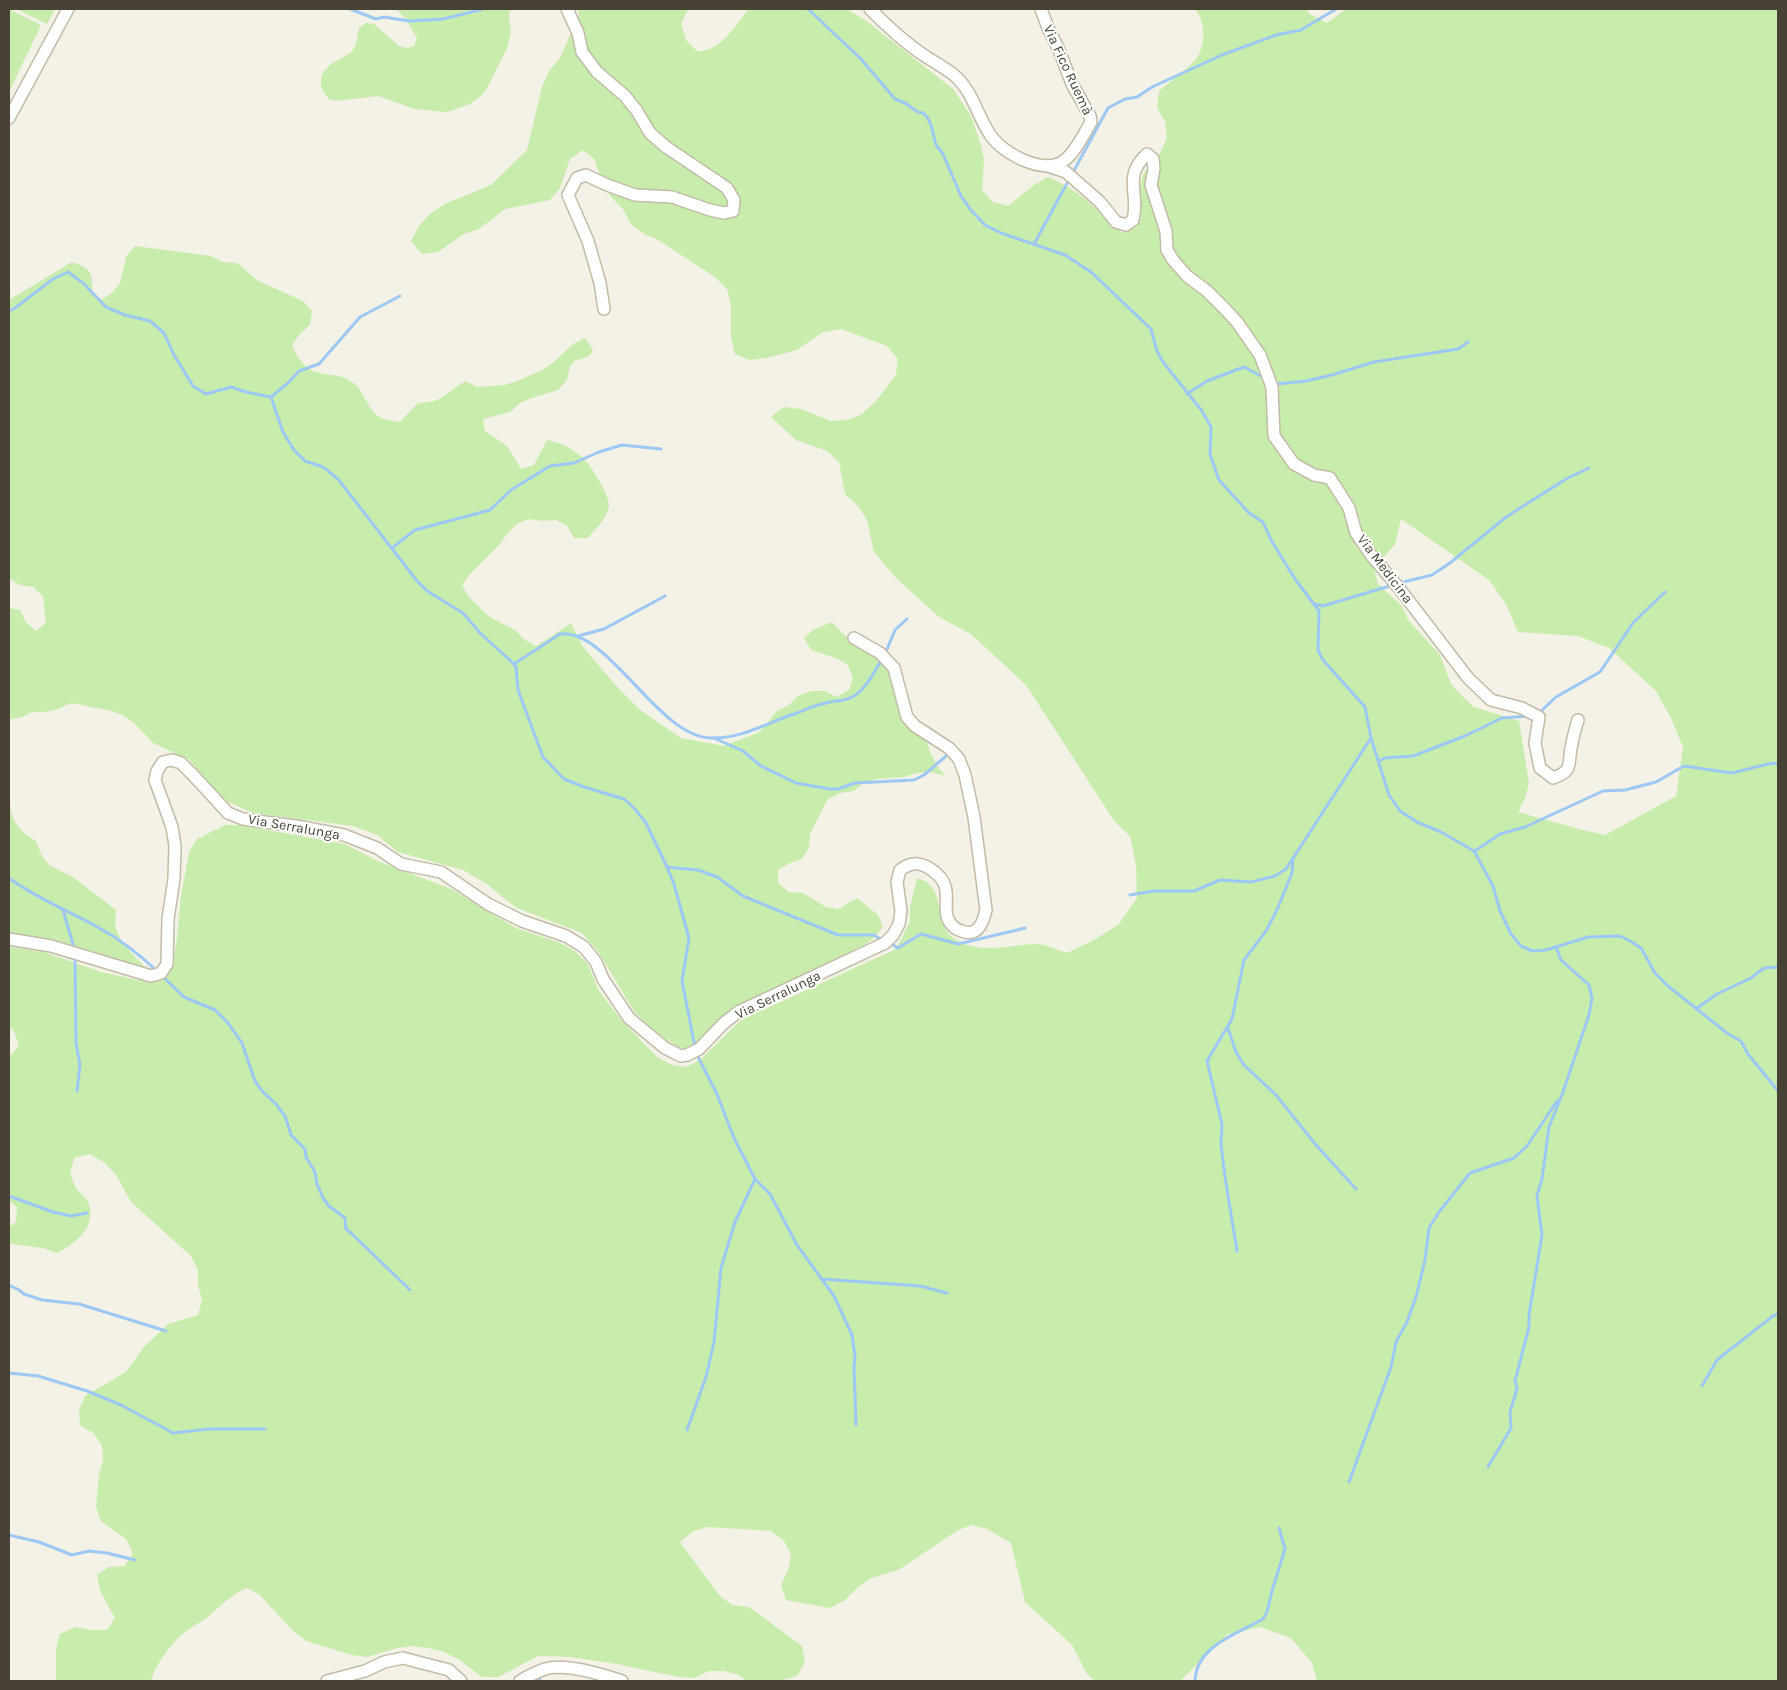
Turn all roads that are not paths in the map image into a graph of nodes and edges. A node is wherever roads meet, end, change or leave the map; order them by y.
1 (68, 9) edge
2 (567, 9) edge
3 (870, 9) edge
4 (1040, 9) edge
5 (9, 118) edge
6 (1048, 166) junction
7 (604, 309) dead end
8 (854, 638) dead end
9 (1578, 720) dead end
10 (9, 939) edge
11 (327, 1681) edge
12 (461, 1681) edge
13 (520, 1681) edge
14 (622, 1681) edge

1 - 5 street
2 - 7 street
3 - 6 street
4 - 6 street, Via Fico Ruemà
6 - 9 street, Via Medicina
8 - 10 street, Via Serralunga
11 - 12 street
13 - 14 street

